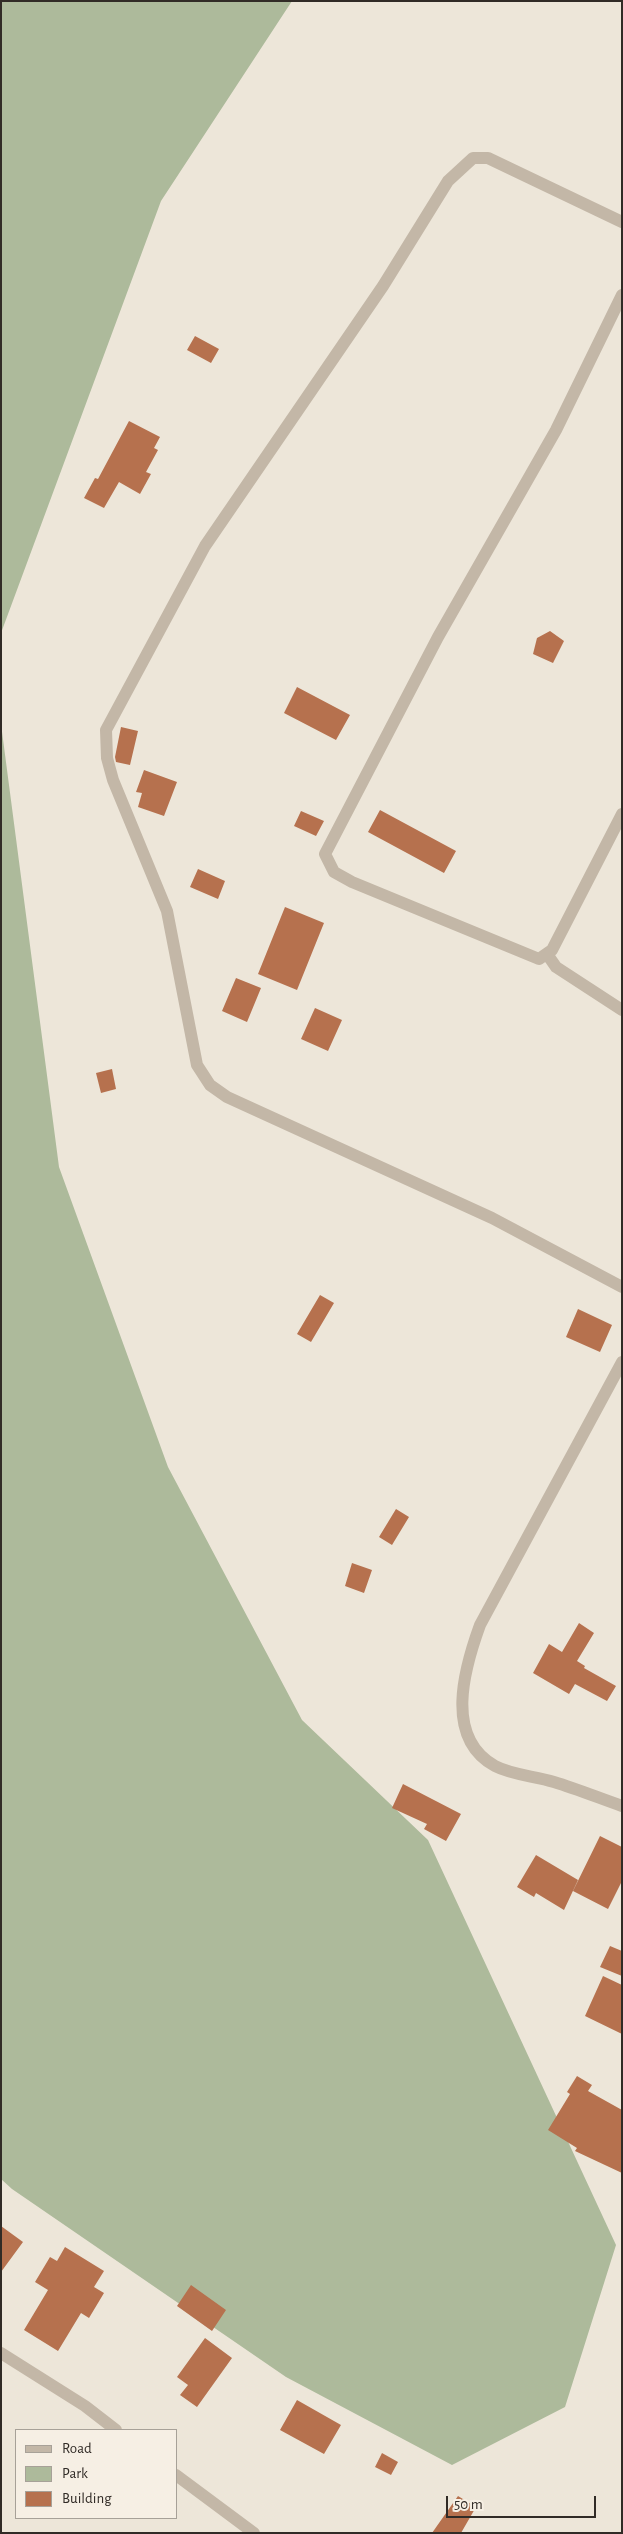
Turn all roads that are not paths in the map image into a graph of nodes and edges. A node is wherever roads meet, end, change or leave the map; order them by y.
1 (622, 222) edge
2 (622, 295) edge
3 (622, 814) edge
4 (547, 954) junction
5 (622, 1010) edge
6 (622, 1287) edge
7 (622, 1362) edge
8 (622, 1806) edge
9 (1, 2353) edge
10 (115, 2429) edge
11 (178, 2476) edge
12 (254, 2533) edge

1 - 6 street
2 - 4 street
3 - 4 street
4 - 5 street
7 - 8 street
9 - 10 street
11 - 12 street

